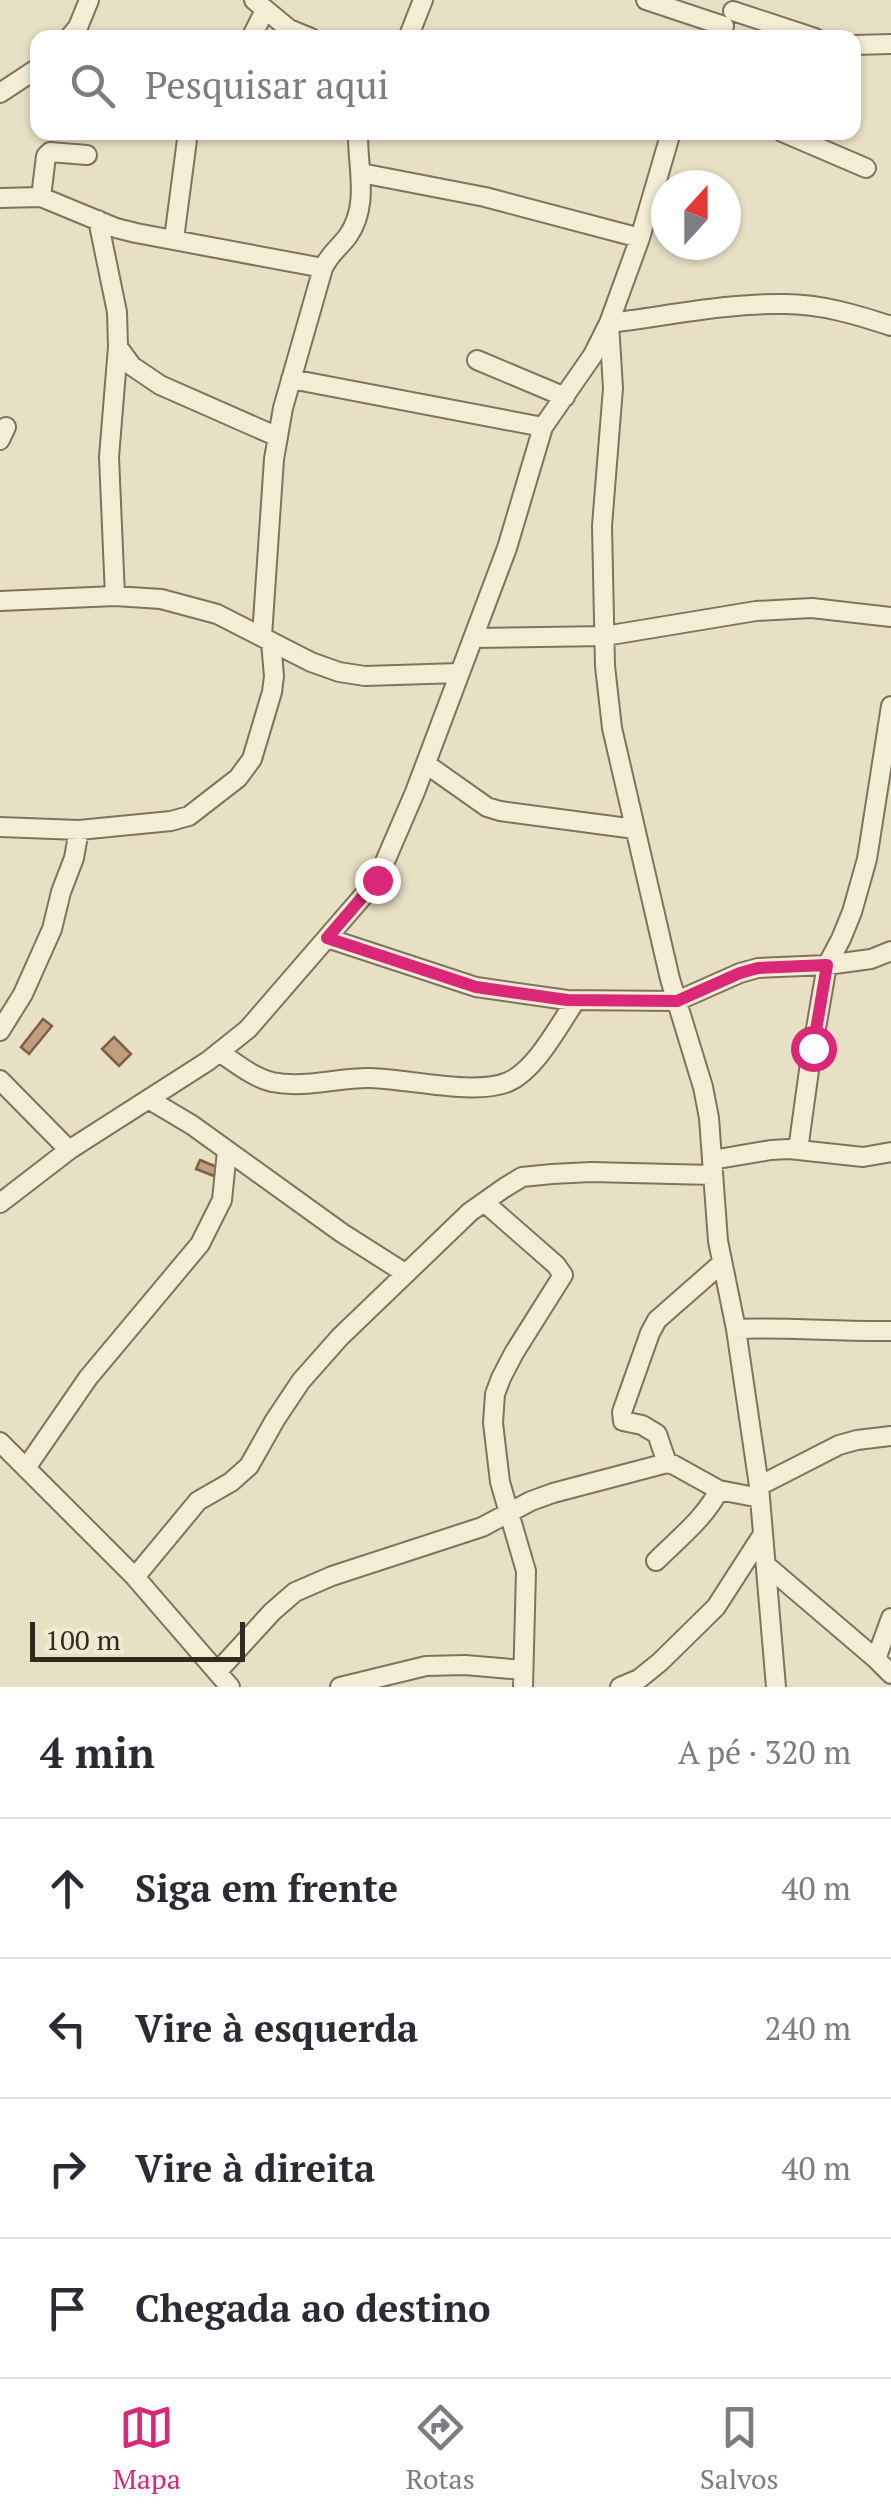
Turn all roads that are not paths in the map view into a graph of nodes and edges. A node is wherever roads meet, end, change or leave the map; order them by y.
1 (89, 0) edge
2 (423, 0) edge
3 (646, 0) edge
4 (260, 5) edge
5 (728, 19) edge
6 (76, 30) edge
7 (253, 30) edge
8 (291, 30) edge
9 (411, 30) edge
10 (778, 30) edge
11 (891, 44) edge
12 (861, 45) edge
13 (30, 73) edge
14 (0, 93) edge
15 (187, 140) edge
16 (359, 140) edge
17 (668, 140) edge
18 (801, 140) edge
19 (87, 155) dead end
20 (866, 168) dead end
21 (361, 173) junction
22 (40, 197) junction
23 (0, 198) edge
24 (98, 220) junction
25 (640, 238) junction
26 (174, 239) junction
27 (323, 268) junction
28 (609, 323) junction
29 (891, 326) edge
30 (118, 347) junction
31 (476, 360) dead end
32 (291, 379) junction
33 (564, 397) junction
34 (543, 427) junction
35 (278, 437) junction
36 (115, 596) junction
37 (0, 601) edge
38 (891, 617) edge
39 (605, 636) junction
40 (473, 638) junction
41 (266, 639) junction
42 (459, 673) junction
43 (891, 706) edge
44 (426, 764) junction
45 (0, 827) edge
46 (636, 829) junction
47 (79, 830) junction
48 (327, 938) junction
49 (891, 951) edge
50 (827, 965) junction
51 (576, 1000) junction
52 (677, 1001) junction
53 (0, 1031) edge
54 (220, 1052) junction
55 (0, 1080) edge
56 (150, 1100) junction
57 (68, 1150) junction
58 (798, 1150) junction
59 (227, 1151) junction
60 (891, 1152) edge
61 (712, 1168) junction
62 (484, 1202) junction
63 (0, 1203) edge
64 (722, 1262) junction
65 (405, 1273) junction
66 (736, 1329) junction
67 (891, 1331) edge
68 (891, 1436) edge
69 (0, 1442) edge
70 (667, 1463) junction
71 (26, 1468) junction
72 (719, 1490) junction
73 (760, 1492) junction
74 (509, 1514) junction
75 (763, 1534) junction
76 (656, 1562) dead end
77 (766, 1565) junction
78 (135, 1577) junction
79 (891, 1618) edge
80 (876, 1658) junction
81 (218, 1671) junction
82 (891, 1674) edge
83 (523, 1678) edge
84 (230, 1687) edge
85 (340, 1687) edge
86 (620, 1687) edge
87 (776, 1687) edge

1 - 6 street
2 - 9 street
3 - 5 street
4 - 7 street
4 - 8 street
5 - 10 street
11 - 12 street
13 - 14 street
15 - 26 street
16 - 21 street
17 - 25 street
18 - 20 street
19 - 22 street
21 - 25 street
21 - 27 street
22 - 23 street
22 - 24 street
24 - 26 street
24 - 30 street
25 - 28 street
26 - 27 street
27 - 32 street
28 - 29 street
28 - 33 street
28 - 39 street
30 - 35 street
30 - 36 street
31 - 33 street
32 - 34 street
32 - 35 street
33 - 34 street
34 - 40 street
35 - 41 street
36 - 37 street
36 - 41 street
38 - 39 street
39 - 40 street
39 - 46 street
40 - 42 street
41 - 42 street
41 - 47 street
42 - 44 street
43 - 50 street
44 - 46 street
44 - 48 street
45 - 47 street
46 - 52 street
47 - 53 street
48 - 51 street
48 - 54 street
49 - 50 street
50 - 52 street
50 - 58 street
51 - 52 street
51 - 54 street
52 - 61 street
54 - 56 street
55 - 57 street
56 - 57 street
56 - 59 street
57 - 63 street
58 - 60 street
58 - 61 street
59 - 65 street
59 - 71 street
61 - 62 street
61 - 64 street
62 - 65 street
62 - 74 street
64 - 66 street
64 - 70 street
65 - 78 street
66 - 67 street
66 - 73 street
68 - 73 street
69 - 71 street
70 - 72 street
70 - 74 street
71 - 78 street
72 - 73 street
72 - 76 street
73 - 75 street
74 - 81 street
74 - 83 street
75 - 77 street
75 - 86 street
77 - 80 street
77 - 87 street
78 - 81 street
79 - 80 street
80 - 82 street
81 - 84 street
83 - 85 street

